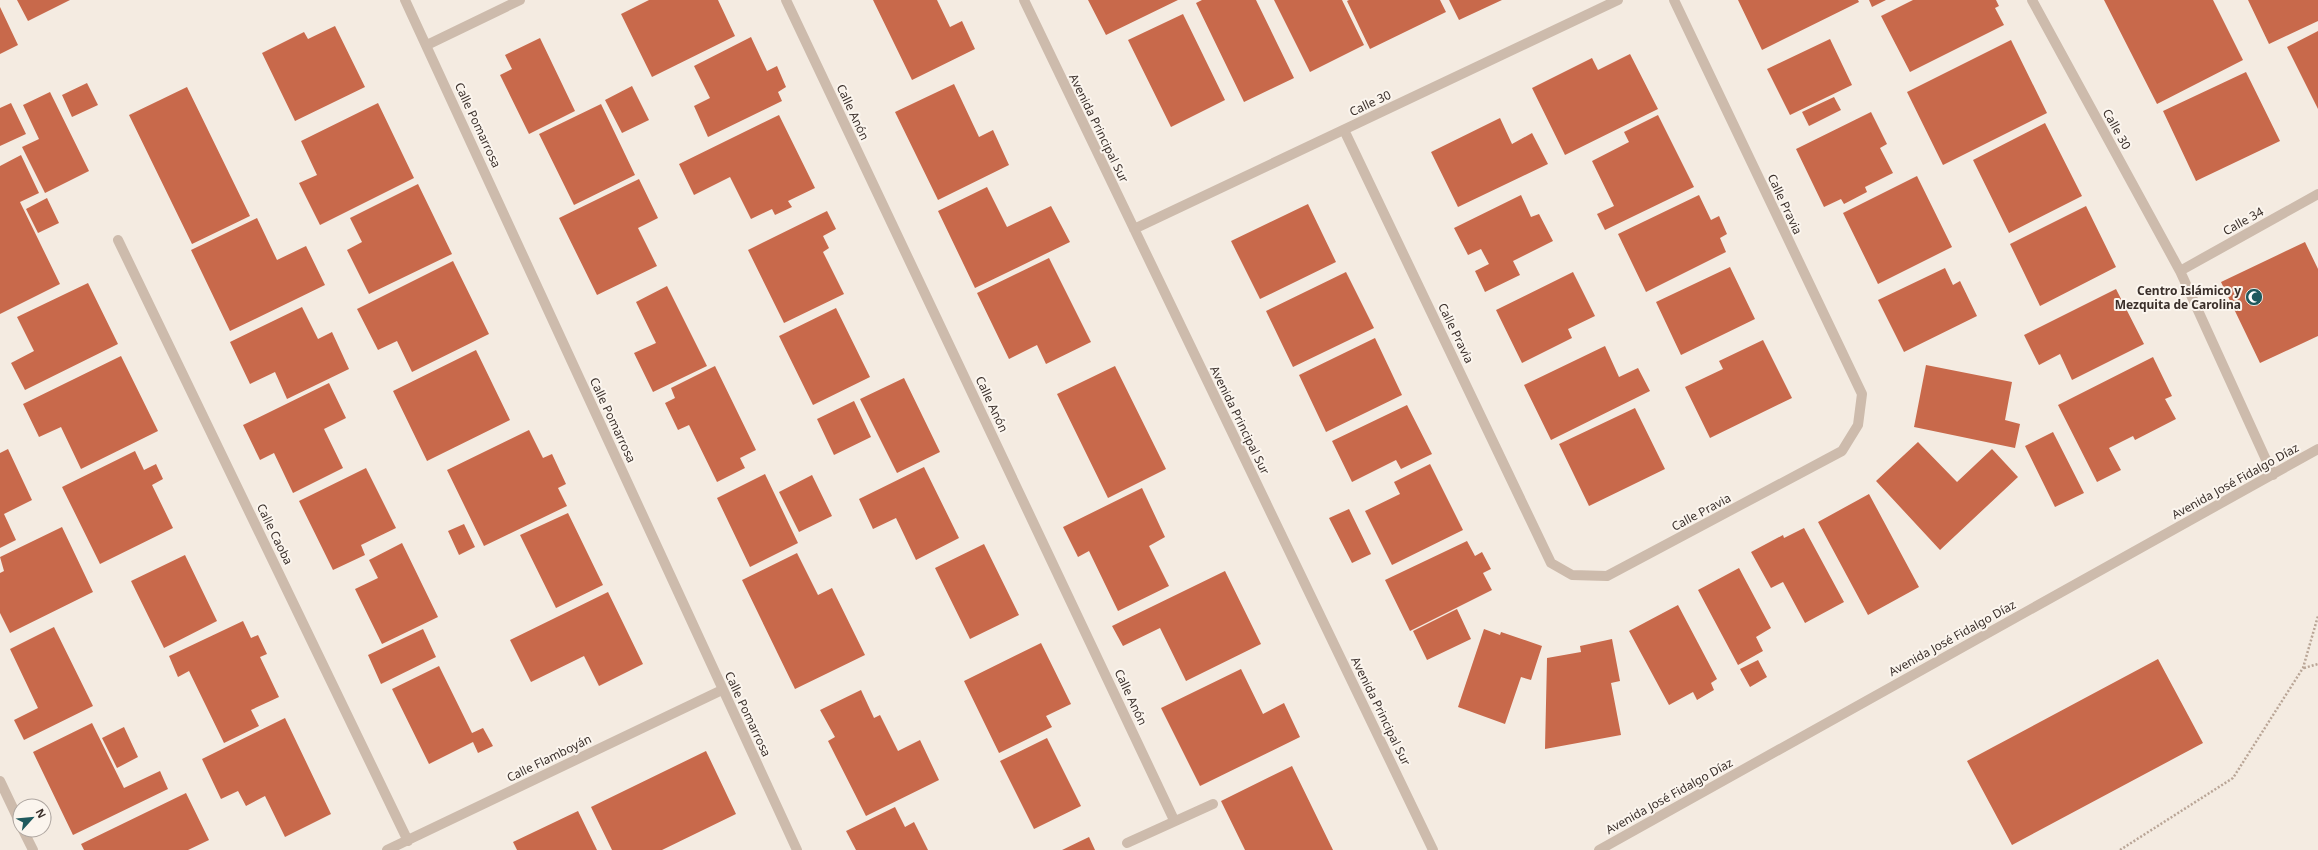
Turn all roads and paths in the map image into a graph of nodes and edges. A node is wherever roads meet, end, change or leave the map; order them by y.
1 (405, 0) edge
2 (520, 0) edge
3 (786, 0) edge
4 (1024, 0) edge
5 (1618, 0) edge
6 (1674, 0) edge
7 (2032, 0) edge
8 (427, 45) junction
9 (1344, 130) junction
10 (2318, 194) edge
11 (1134, 229) junction
12 (118, 240) dead end
13 (2180, 271) junction
14 (2318, 449) edge
15 (2273, 475) junction
16 (2318, 616) edge
17 (2318, 664) edge
18 (2303, 668) junction
19 (722, 690) junction
20 (0, 781) edge
21 (1213, 804) dead end
22 (12, 806) edge
23 (1174, 820) junction
24 (27, 838) edge
25 (408, 840) junction
26 (1127, 843) dead end
27 (33, 850) edge
28 (387, 850) edge
29 (797, 850) edge
30 (1433, 850) edge
31 (1599, 850) edge
32 (2120, 850) edge

1 - 8 street, Calle Pomarrosa
2 - 8 street
3 - 23 street, Calle Anón
4 - 11 street, Avenida Principal Sur
5 - 9 street, Calle 30
6 - 9 street, Calle Pravia
7 - 13 street, Calle 30
8 - 19 street, Calle Pomarrosa
9 - 11 street, Calle 30
10 - 13 street, Calle 34
11 - 30 street, Avenida Principal Sur
12 - 25 street, Calle Caoba
13 - 15 street, Calle 30
14 - 15 street, Avenida José Fidalgo Díaz
15 - 31 street, Avenida José Fidalgo Díaz
16 - 18 path
17 - 18 path
18 - 32 path
19 - 25 street, Calle Flamboyán
19 - 29 street, Calle Pomarrosa
20 - 22 street
21 - 23 street
23 - 26 street
24 - 27 street
25 - 28 street, Calle Flamboyán

